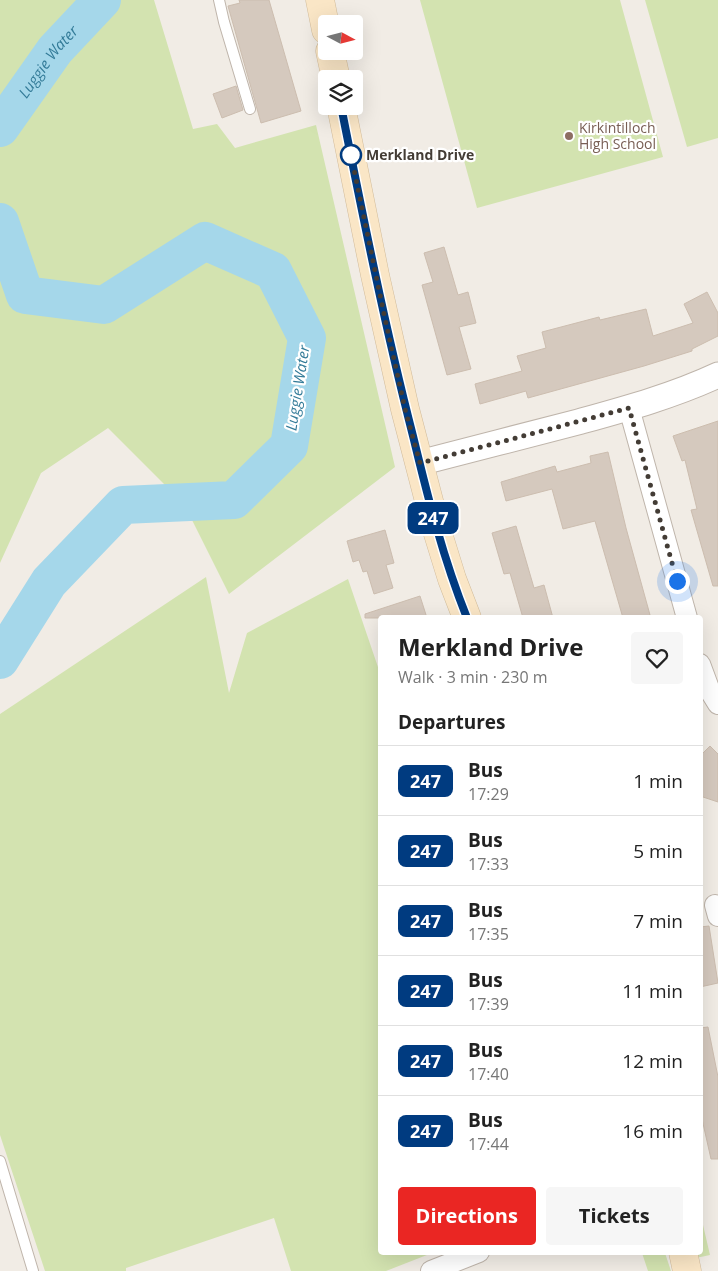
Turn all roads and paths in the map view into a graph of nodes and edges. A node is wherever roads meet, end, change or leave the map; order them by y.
1 (219, 0) edge
2 (320, 0) edge
3 (323, 15) edge
4 (250, 108) dead end
5 (343, 115) edge
6 (718, 375) edge
7 (629, 408) junction
8 (420, 463) junction
9 (466, 615) edge
10 (686, 615) edge
11 (703, 672) edge
12 (718, 704) edge
13 (0, 1160) edge
14 (471, 1255) edge
15 (684, 1255) edge
16 (33, 1271) edge
17 (431, 1271) edge
18 (687, 1271) edge

1 - 4 lane
2 - 3 main road
5 - 8 main road
6 - 7 street
7 - 8 street
7 - 10 street
8 - 9 main road
11 - 12 street
13 - 16 lane
14 - 17 street
15 - 18 main road

